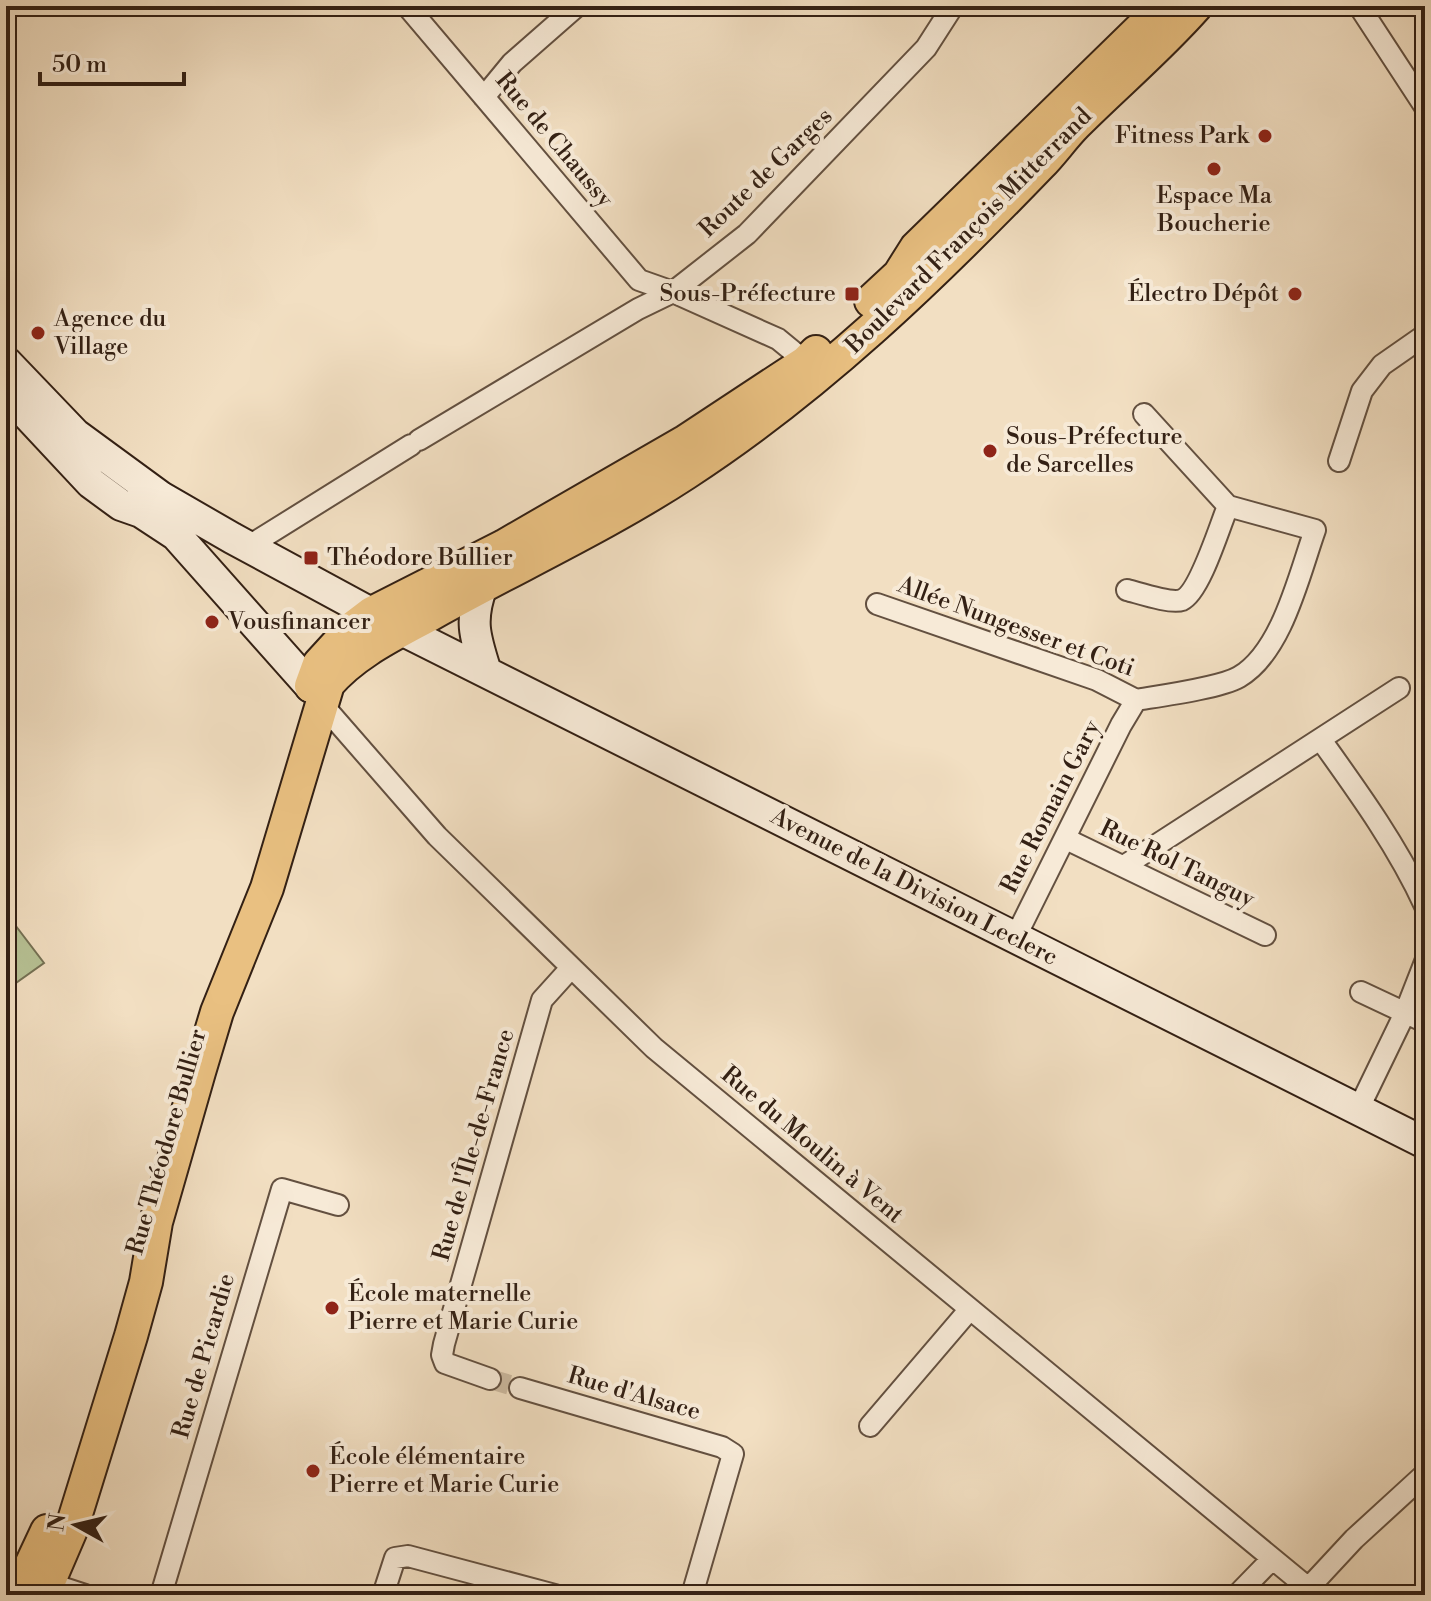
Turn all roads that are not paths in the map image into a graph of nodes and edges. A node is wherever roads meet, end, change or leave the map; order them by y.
1 (407, 6) edge
2 (577, 6) edge
3 (953, 6) edge
4 (1164, 6) edge
5 (1196, 6) edge
6 (1359, 6) edge
7 (484, 97) junction
8 (1425, 107) edge
9 (673, 292) junction
10 (1425, 335) edge
11 (6, 362) edge
12 (806, 362) junction
13 (6, 392) edge
14 (1144, 414) dead end
15 (1339, 461) dead end
16 (1228, 506) junction
17 (249, 546) junction
18 (482, 586) junction
19 (1127, 590) dead end
20 (877, 604) dead end
21 (372, 613) junction
22 (402, 630) junction
23 (486, 672) junction
24 (1399, 688) dead end
25 (319, 694) junction
26 (1136, 700) junction
27 (1321, 740) junction
28 (1066, 839) junction
29 (1124, 866) junction
30 (1425, 906) edge
31 (1265, 935) dead end
32 (1015, 938) junction
33 (1425, 962) edge
34 (570, 969) junction
35 (1361, 992) dead end
36 (1405, 1013) junction
37 (1425, 1022) edge
38 (1358, 1110) junction
39 (1425, 1143) edge
40 (338, 1205) dead end
41 (970, 1309) junction
42 (490, 1379) tunnel mouth
43 (520, 1388) tunnel mouth
44 (870, 1426) dead end
45 (1425, 1474) edge
46 (1272, 1559) junction
47 (34, 1587) edge
48 (1305, 1591) edge
49 (85, 1595) edge
50 (161, 1595) edge
51 (383, 1595) edge
52 (555, 1595) edge
53 (692, 1595) edge
54 (1237, 1595) edge

1 - 7 street, Rue de Chaussy
2 - 7 street
3 - 9 street, Route de Garges
4 - 12 main road, Boulevard François Mitterrand
5 - 18 main road, Boulevard François Mitterrand
6 - 8 street
7 - 9 street, Rue de Chaussy
9 - 12 street, Rue de Chaussy
9 - 17 street, Route de Garges
10 - 15 street
11 - 17 main road, Avenue de la Division Leclerc
12 - 21 main road, Boulevard François Mitterrand
13 - 25 main road
14 - 16 street
16 - 19 street
16 - 26 street
17 - 21 main road, Avenue de la Division Leclerc
18 - 22 main road, Boulevard François Mitterrand
18 - 23 main road
20 - 26 street, Allée Nungesser et Coti
21 - 22 main road, Avenue de la Division Leclerc
21 - 25 main road, Boulevard François Mitterrand
22 - 23 main road, Avenue de la Division Leclerc
22 - 25 main road, Boulevard François Mitterrand
23 - 32 main road, Avenue de la Division Leclerc
24 - 27 street
25 - 34 street, Rue du Moulin à Vent
25 - 47 main road, Rue Théodore Bullier
26 - 28 street, Rue Romain Gary
27 - 29 street
27 - 30 street
28 - 29 street, Rue Rol Tanguy
28 - 32 street, Rue Romain Gary
29 - 31 street, Rue Rol Tanguy
32 - 38 main road, Avenue de la Division Leclerc
33 - 36 street
34 - 41 street, Rue du Moulin à Vent
34 - 42 street, Rue de l'Île-de-France
35 - 36 street
36 - 37 street
36 - 38 street
38 - 39 main road, Avenue de la Division Leclerc
40 - 50 street, Rue de Picardie
41 - 44 street
41 - 46 street, Rue du Moulin à Vent
43 - 53 street, Rue d'Alsace
45 - 48 street
46 - 48 street, Rue du Moulin à Vent
46 - 54 street
47 - 49 street
51 - 52 street

